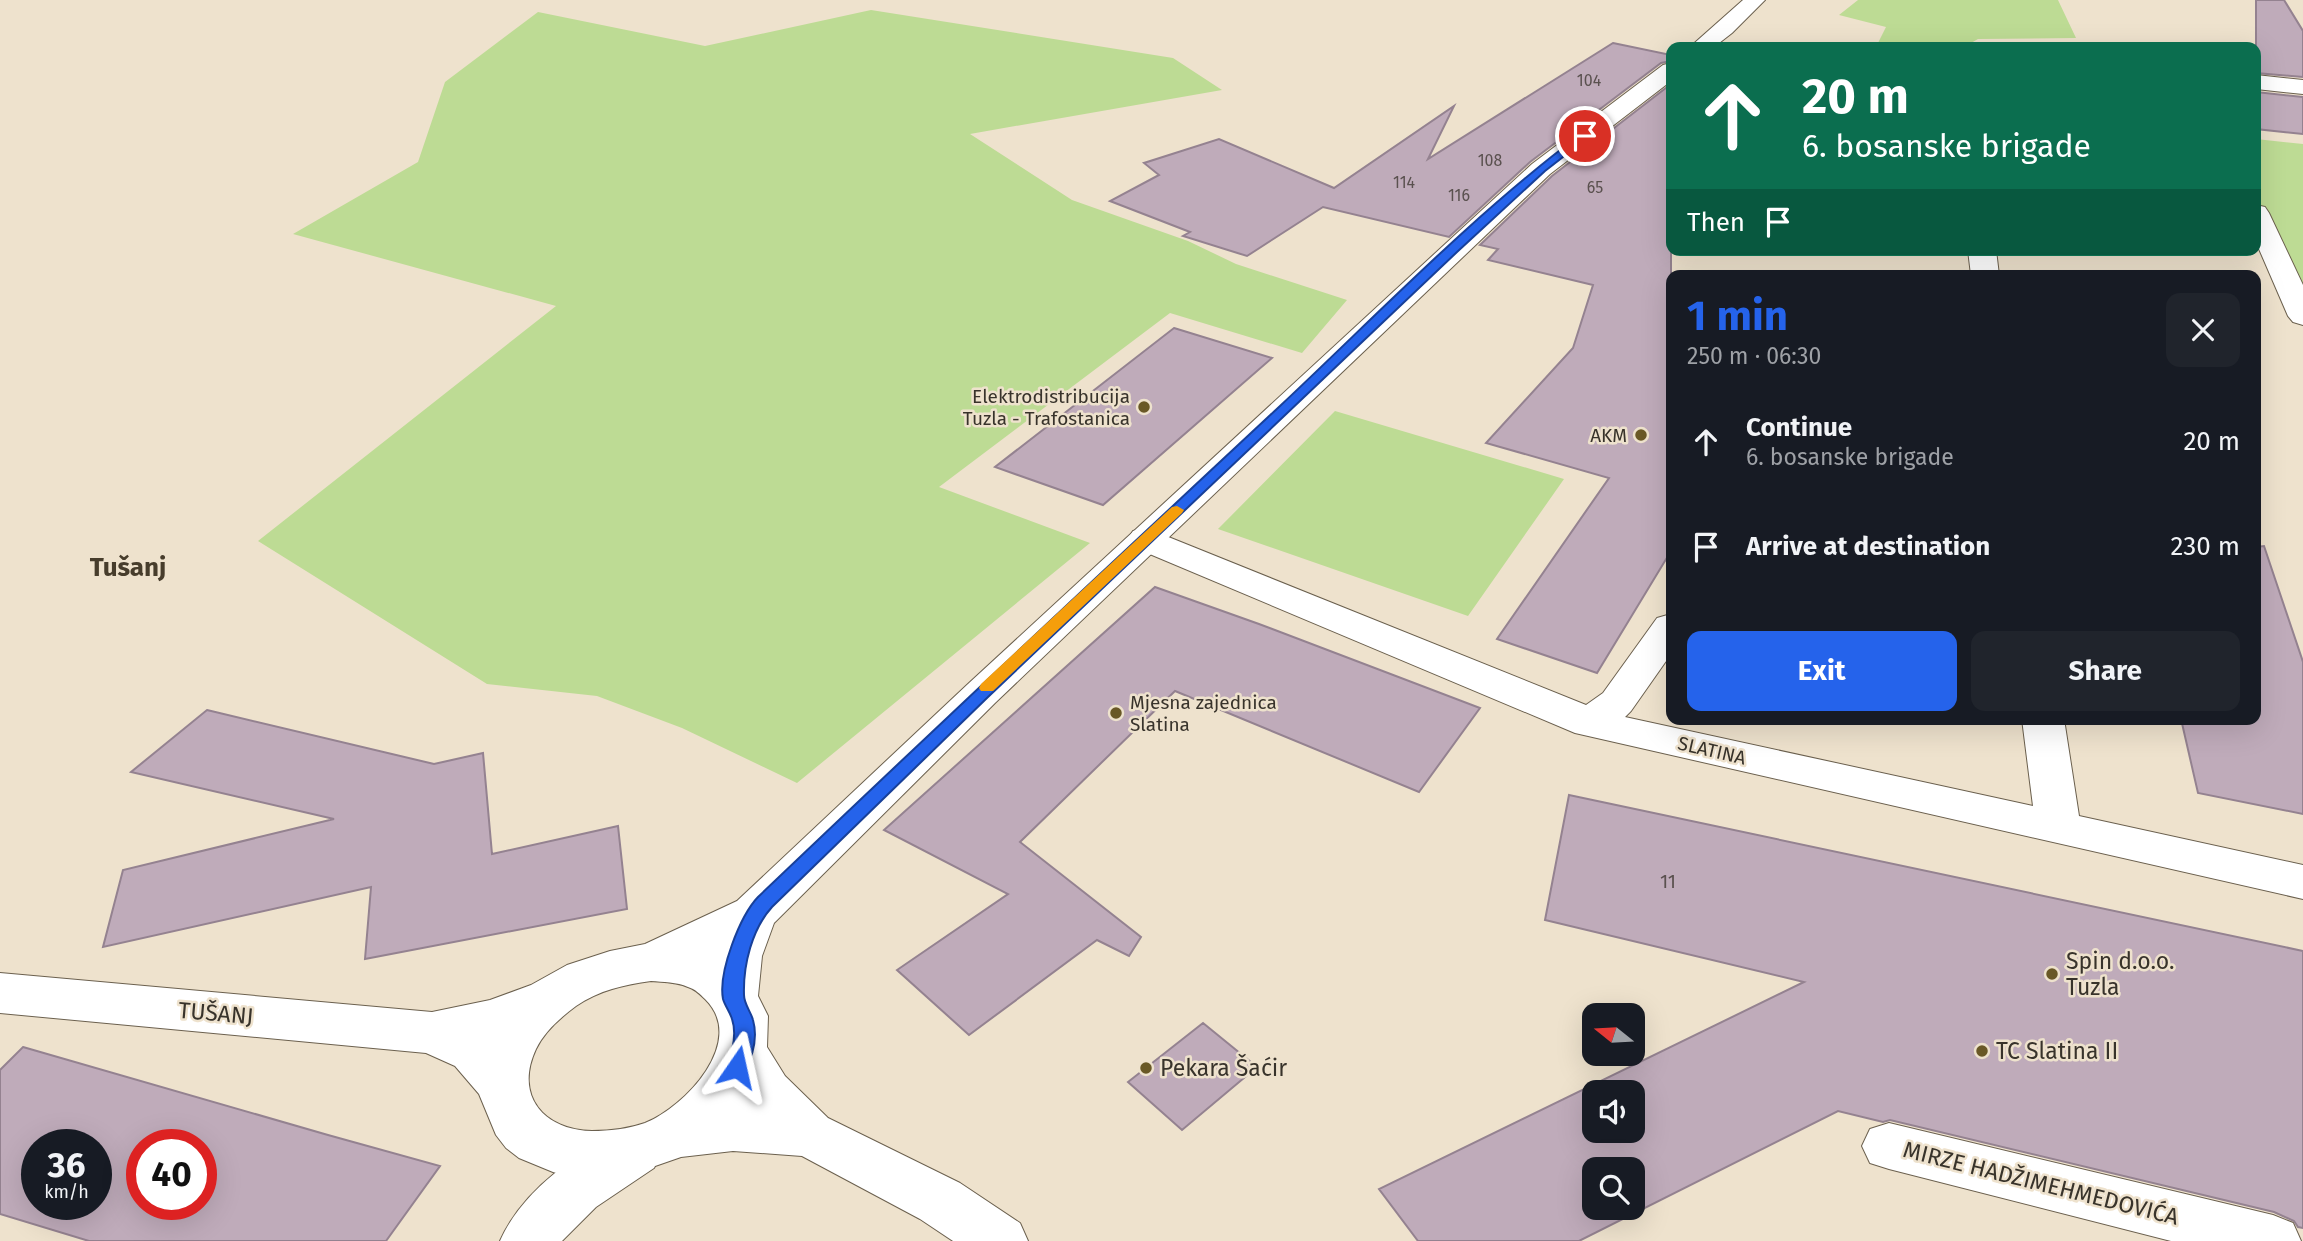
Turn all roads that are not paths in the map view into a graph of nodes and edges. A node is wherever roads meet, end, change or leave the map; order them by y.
1 (1755, 0) edge
2 (1708, 42) edge
3 (1666, 74) edge
4 (2261, 83) edge
5 (2303, 88) edge
6 (2261, 224) edge
7 (2303, 316) edge
8 (1146, 539) junction
9 (1666, 633) edge
10 (1591, 723) junction
11 (2044, 725) edge
12 (2058, 827) junction
13 (2303, 882) edge
14 (754, 914) junction
15 (652, 962) junction
16 (0, 993) edge
17 (733, 997) junction
18 (549, 999) junction
19 (432, 1033) junction
20 (743, 1052) junction
21 (503, 1086) junction
22 (808, 1134) junction
23 (656, 1142) junction
24 (1889, 1146) dead end
25 (528, 1241) edge
26 (1000, 1241) edge
27 (2273, 1241) edge

1 - 2 street
3 - 8 street
4 - 5 street
6 - 7 street
8 - 10 street, SLATINA
8 - 14 street
9 - 10 street
10 - 12 street, SLATINA
11 - 12 street
12 - 13 street, SLATINA
14 - 15 street
14 - 17 street
15 - 17 street
15 - 18 street
16 - 19 street, TUŠANJ
17 - 20 street
18 - 19 street
18 - 21 street
19 - 21 street
20 - 22 street
20 - 23 street
21 - 23 street
22 - 23 street
22 - 26 street
23 - 25 street
24 - 27 street, MIRZE HADŽIMEHMEDOVIĆA

